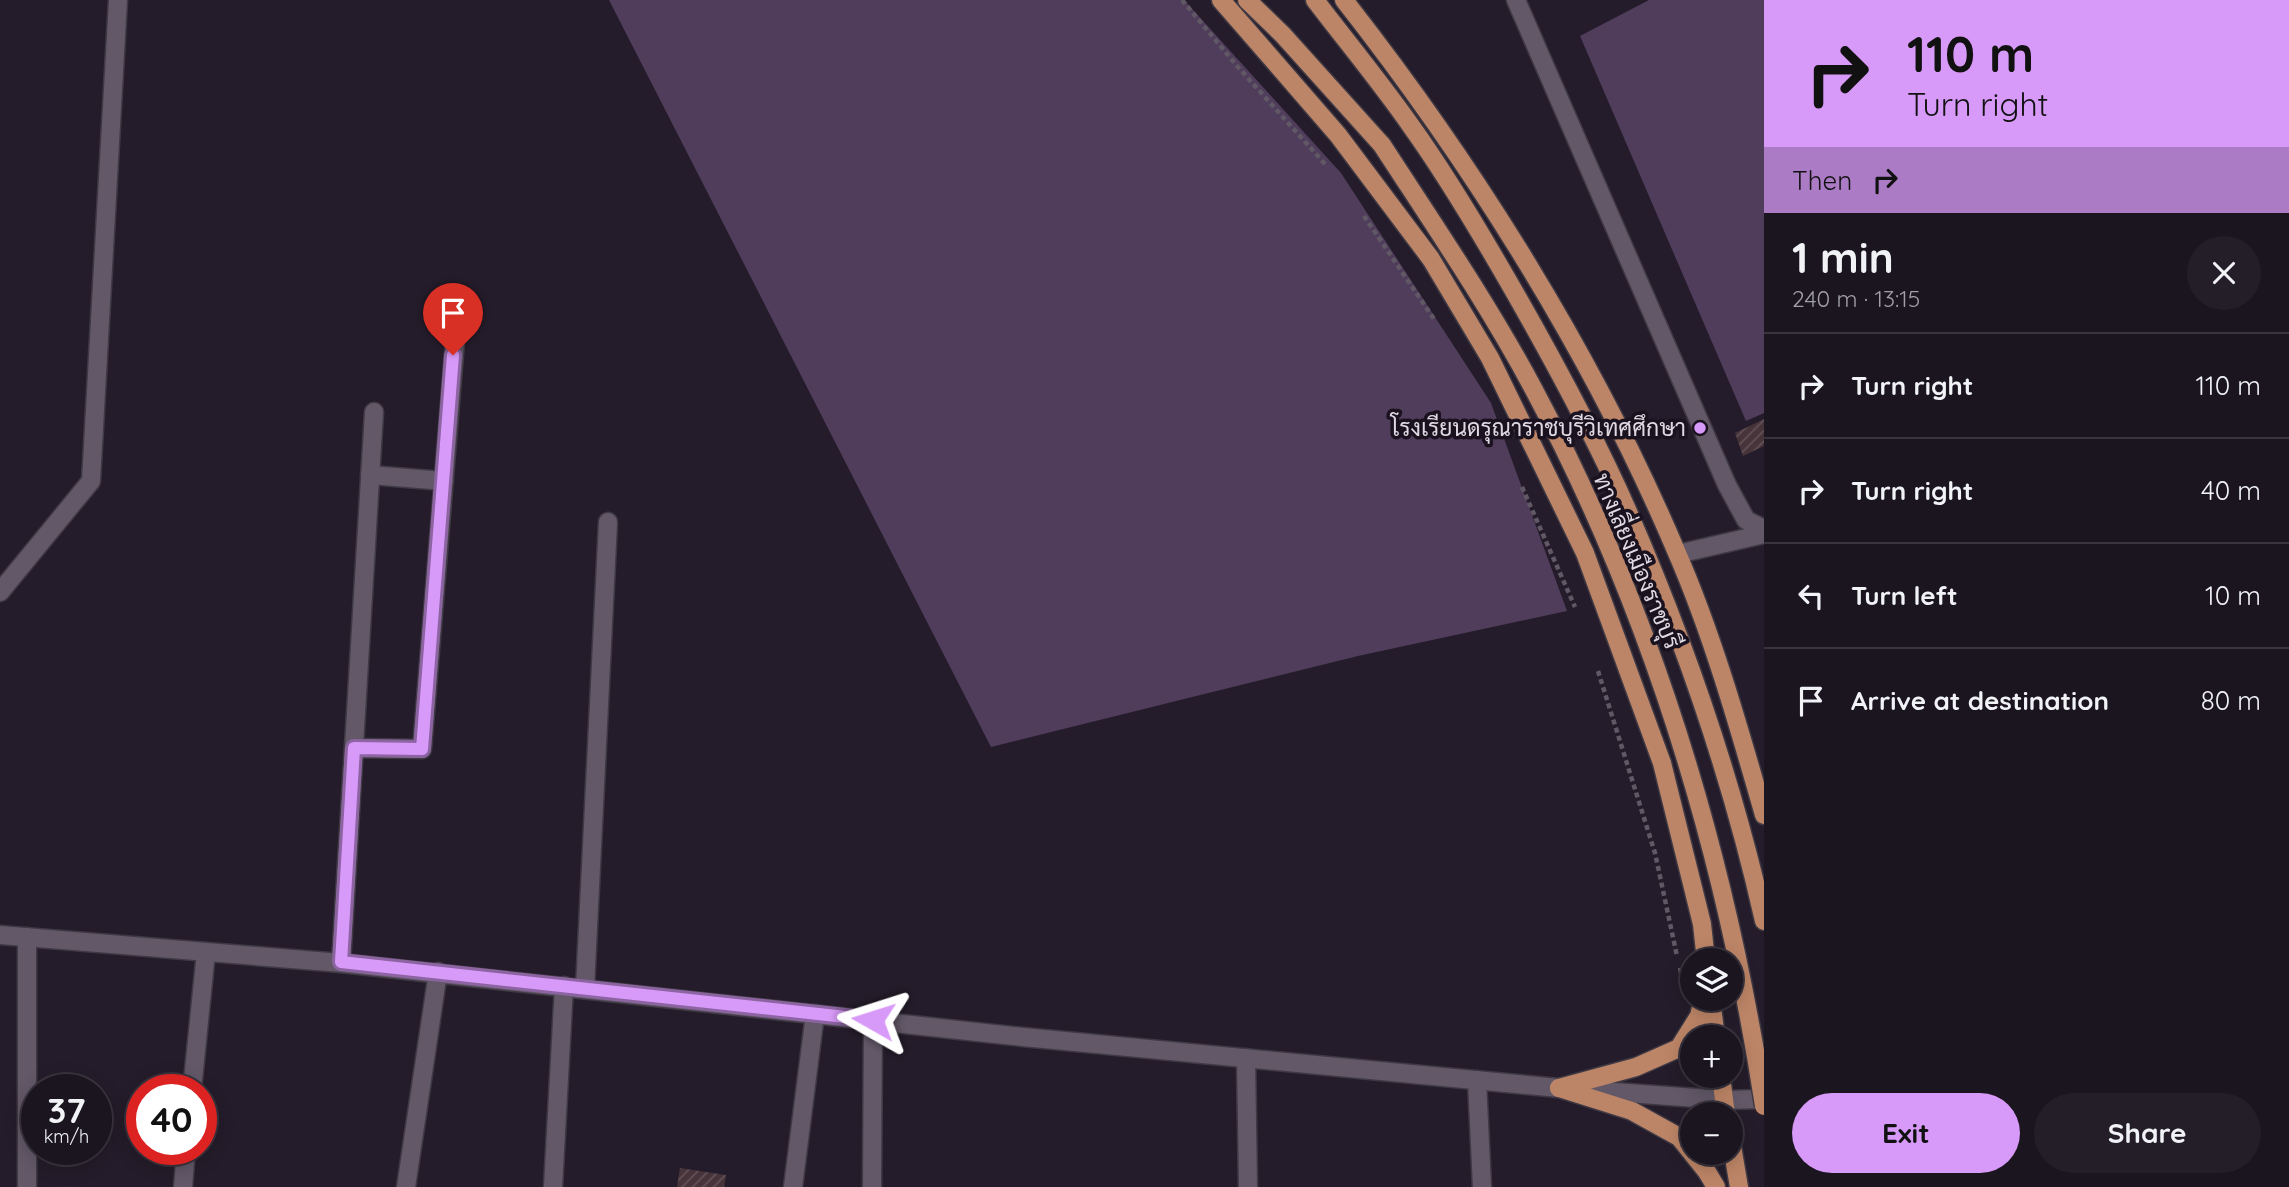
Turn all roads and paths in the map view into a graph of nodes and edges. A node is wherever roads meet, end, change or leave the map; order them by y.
1 (118, 0) edge
2 (1182, 0) edge
3 (1221, 0) edge
4 (1247, 0) edge
5 (1315, 0) edge
6 (1345, 0) edge
7 (1516, 0) edge
8 (1329, 168) dead end
9 (1361, 212) dead end
10 (1439, 326) dead end
11 (456, 329) dead end
12 (374, 412) dead end
13 (370, 475) junction
14 (444, 481) junction
15 (1520, 484) dead end
16 (608, 522) dead end
17 (1764, 531) edge
18 (1678, 554) junction
19 (0, 592) edge
20 (1576, 609) dead end
21 (1595, 660) dead end
22 (354, 748) junction
23 (1764, 815) edge
24 (1764, 922) edge
25 (0, 935) edge
26 (27, 937) junction
27 (1705, 948) edge
28 (206, 951) junction
29 (341, 962) junction
30 (438, 972) junction
31 (1680, 978) edge
32 (564, 986) junction
33 (585, 988) junction
34 (1700, 1011) edge
35 (815, 1014) junction
36 (873, 1020) junction
37 (1246, 1058) junction
38 (194, 1074) edge
39 (1477, 1080) junction
40 (1559, 1088) junction
41 (1764, 1099) edge
42 (1681, 1102) edge
43 (1743, 1103) edge
44 (1764, 1106) edge
45 (185, 1165) edge
46 (1735, 1165) edge
47 (27, 1187) edge
48 (183, 1187) edge
49 (406, 1187) edge
50 (553, 1187) edge
51 (793, 1187) edge
52 (872, 1187) edge
53 (1248, 1187) edge
54 (1482, 1187) edge
55 (1716, 1187) edge
56 (1739, 1187) edge

1 - 19 street
2 - 8 path
3 - 27 main road, ทางเลี่ยงเมืองราชบุรี
4 - 44 main road, ทางเลี่ยงเมืองราชบุรี, bridge
5 - 24 main road, ทางเลี่ยงเมืองราชบุรี
6 - 18 main road, ทางเลี่ยงเมืองราชบุรี
7 - 17 street
9 - 10 path
11 - 14 street
12 - 13 street
13 - 14 street
13 - 22 street
14 - 22 street
15 - 20 path
16 - 33 street
17 - 18 street
18 - 23 main road, ทางเลี่ยงเมืองราชบุรี
21 - 31 path
22 - 29 street
25 - 26 street
26 - 28 street
26 - 47 street
28 - 29 street
28 - 38 street
29 - 30 street
30 - 32 street
30 - 49 street
32 - 33 street
32 - 50 street
33 - 35 street
34 - 40 main road
35 - 36 street
35 - 51 street
36 - 37 street
36 - 52 street
37 - 39 street
37 - 53 street
39 - 40 street
39 - 54 street
40 - 42 street
40 - 55 main road
41 - 43 street
45 - 48 street
46 - 56 main road

